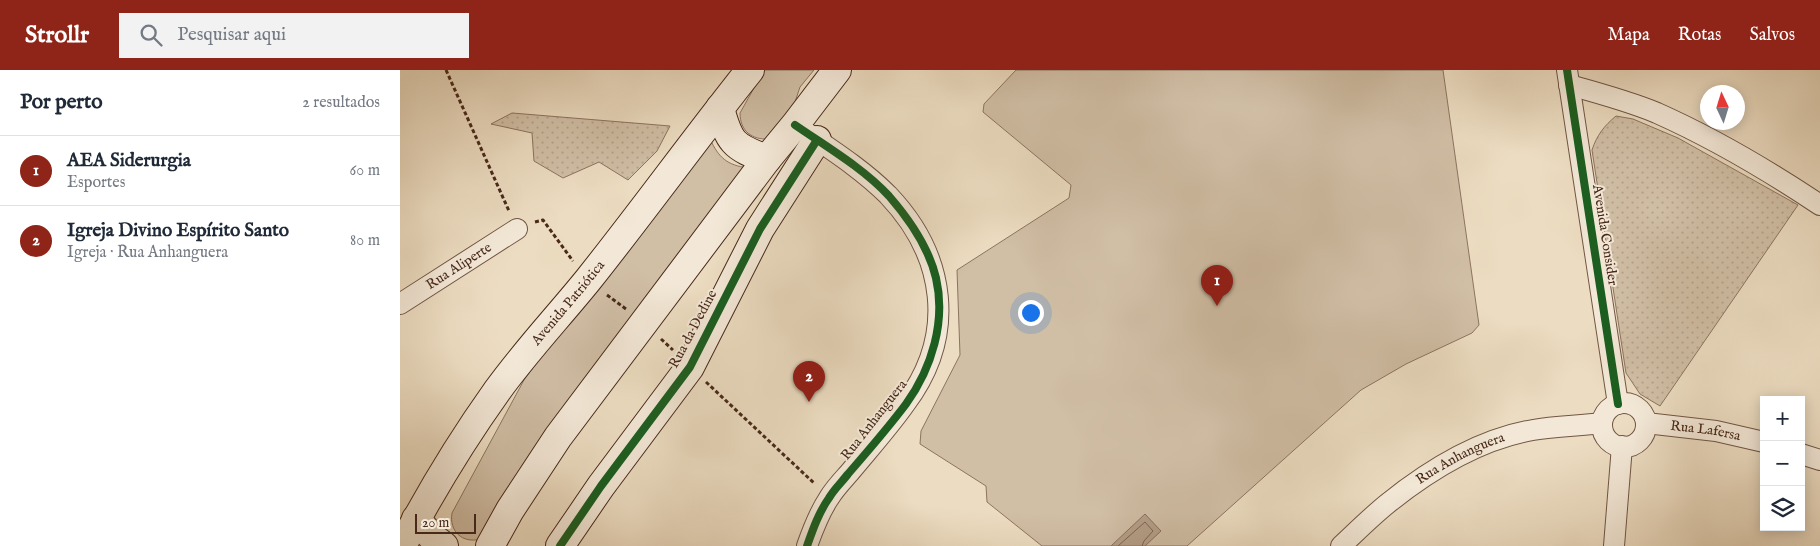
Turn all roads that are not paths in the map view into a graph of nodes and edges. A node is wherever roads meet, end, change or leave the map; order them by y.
1 (750, 70) edge
2 (837, 70) edge
3 (1568, 77) edge
4 (720, 108) junction
5 (806, 132) junction
6 (766, 158) junction
7 (1820, 205) edge
8 (517, 229) road end
9 (400, 304) edge
10 (1618, 404) junction
11 (1602, 423) junction
12 (1646, 423) junction
13 (1760, 441) edge
14 (1622, 446) junction
15 (1805, 455) edge
16 (1820, 460) edge
17 (416, 519) junction
18 (402, 546) edge
19 (444, 546) edge
20 (490, 546) edge
21 (560, 546) edge
22 (807, 546) edge
23 (1341, 546) edge
24 (1614, 546) edge

1 - 4 main road, Avenida Patriótica
2 - 5 main road
3 - 7 street
3 - 10 street, Avenida Consider
4 - 6 main road
4 - 17 main road, Avenida Patriótica
5 - 6 main road
5 - 21 main road, Rua da Dedine
5 - 22 street, Rua Anhanguera
6 - 20 main road
8 - 9 street, Rua Aliperte
10 - 11 street
10 - 12 street
11 - 14 street
11 - 23 street, Rua Anhanguera
12 - 13 street, Rua Lafersa
12 - 14 street
14 - 24 street
15 - 16 street
17 - 18 main road, Avenida Patriótica
17 - 19 main road

